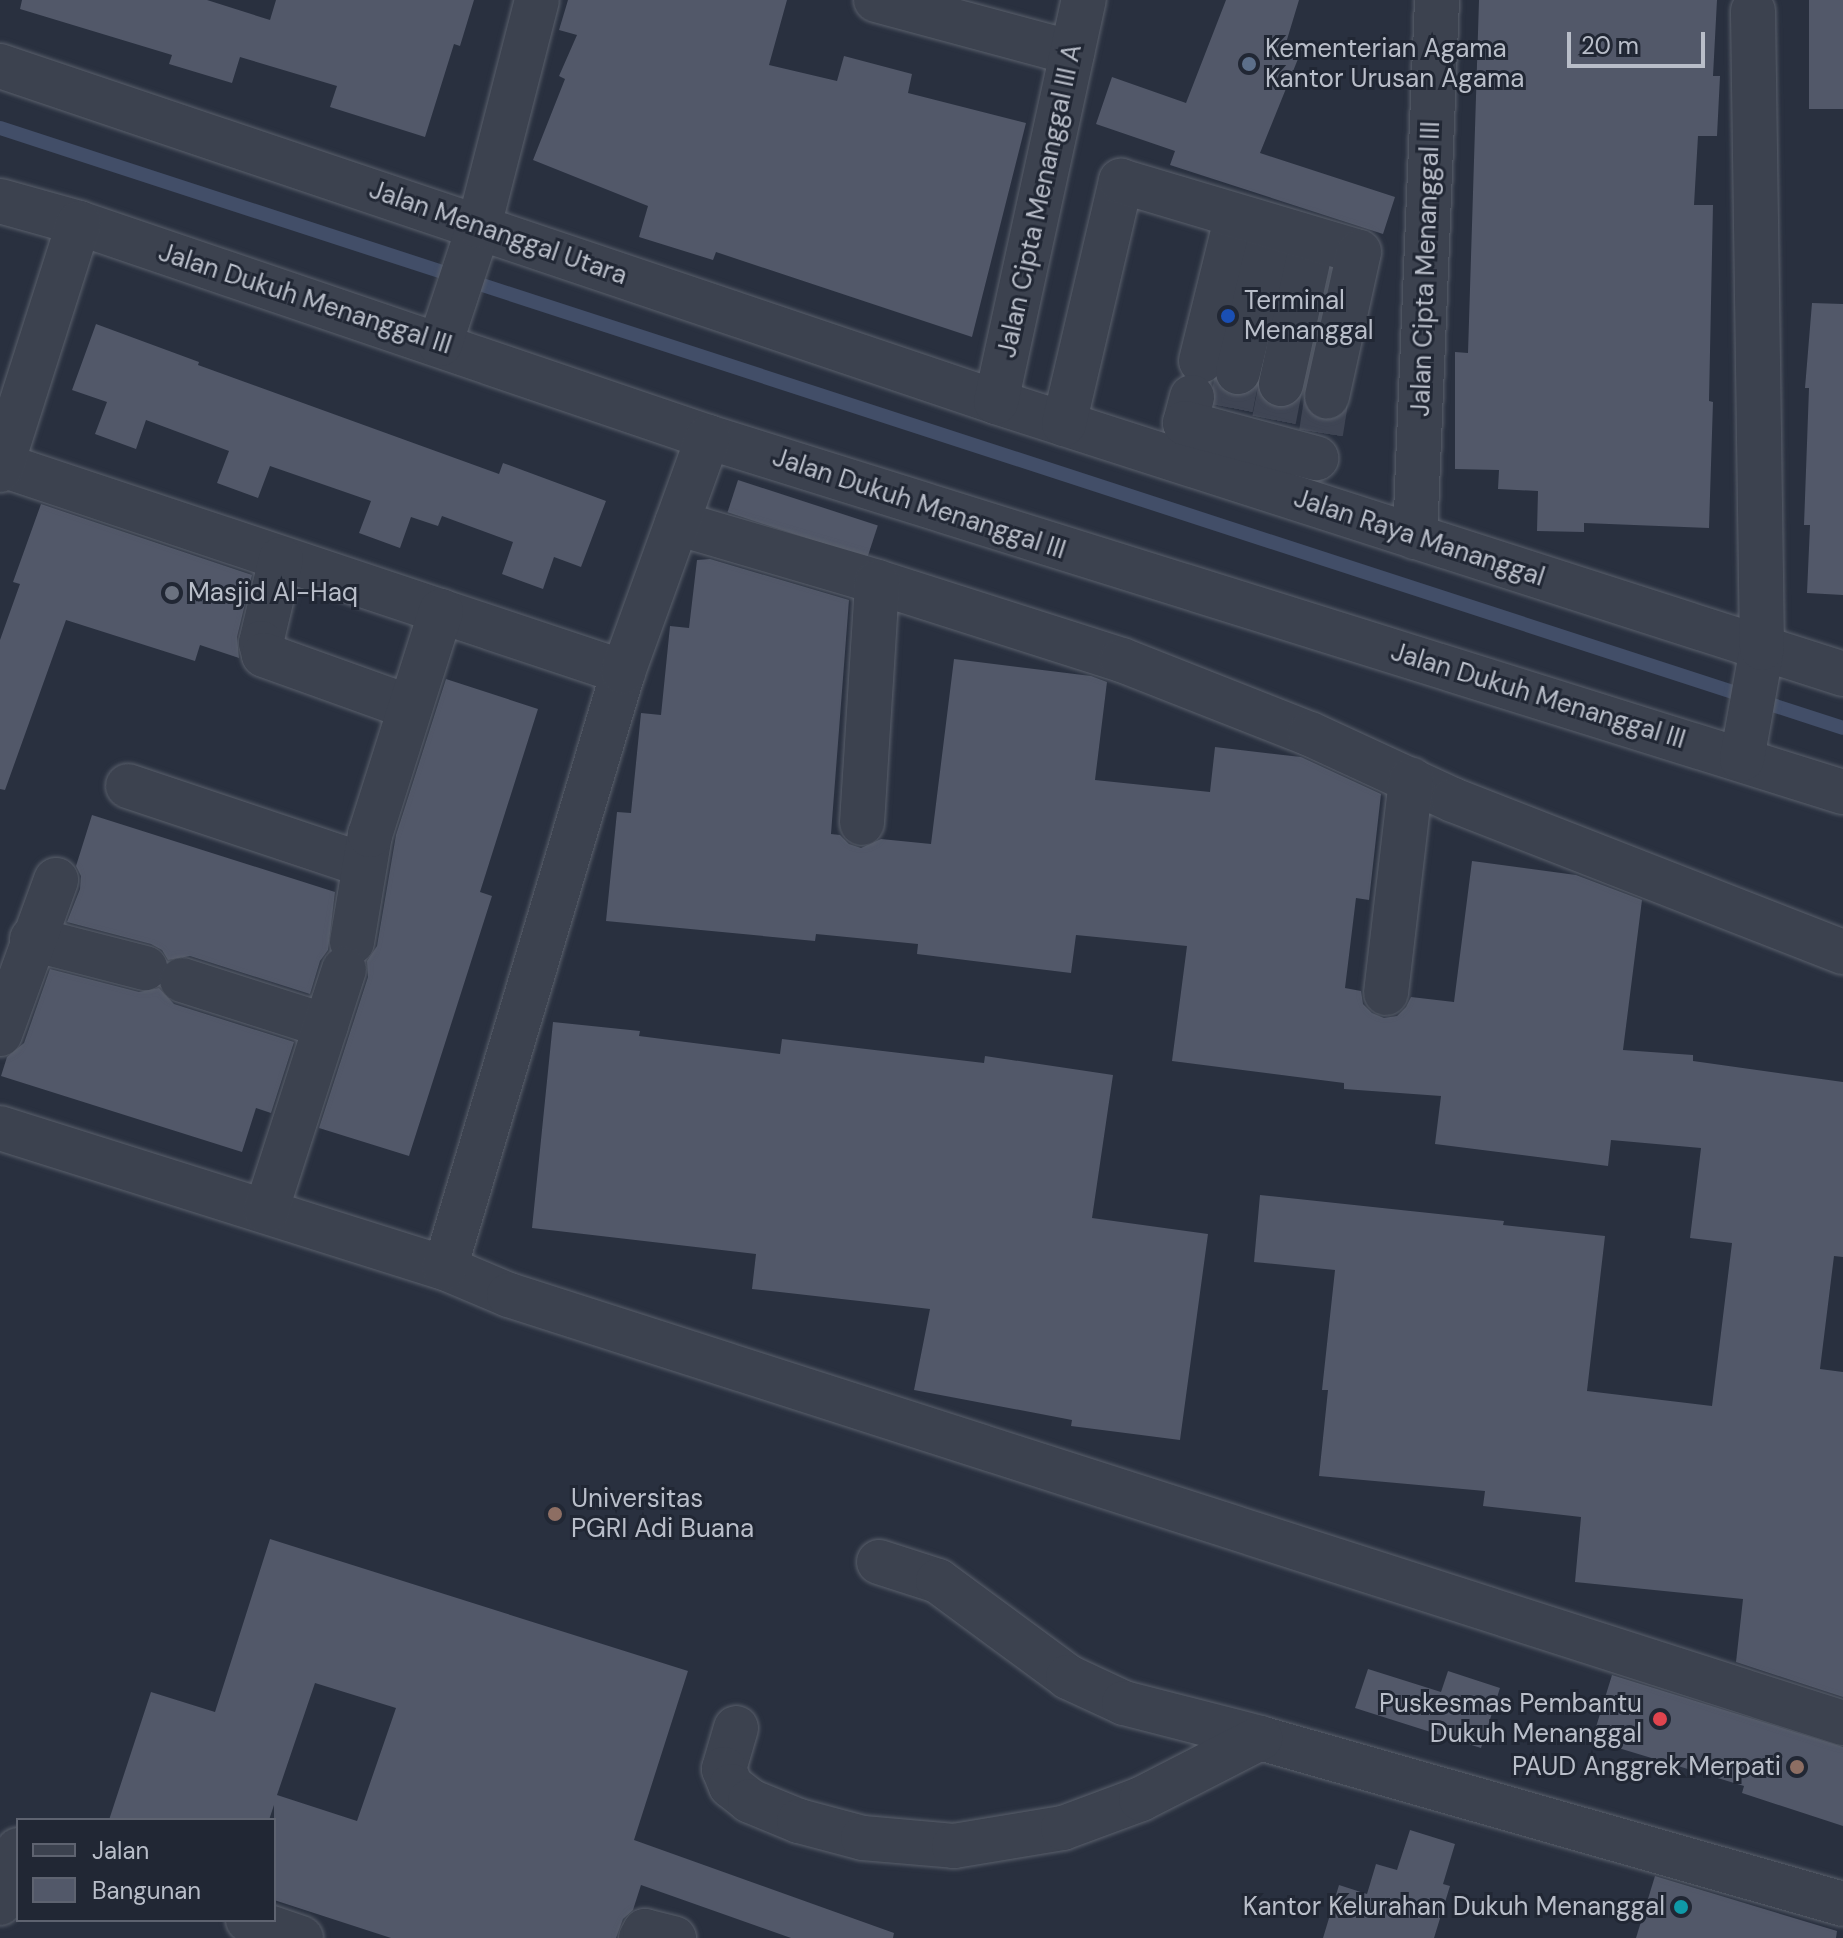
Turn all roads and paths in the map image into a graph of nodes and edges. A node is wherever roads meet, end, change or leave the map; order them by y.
1 (537, 0) edge
2 (876, 0) edge
3 (1084, 0) edge
4 (1437, 0) edge
5 (1753, 11) dead end
6 (1072, 53) junction
7 (0, 66) edge
8 (0, 201) edge
9 (79, 223) junction
10 (1274, 227) junction
11 (474, 242) junction
12 (445, 329) junction
13 (996, 402) junction
14 (1275, 416) junction
15 (1064, 424) junction
16 (1321, 429) junction
17 (708, 437) junction
18 (1, 467) edge
19 (1310, 503) junction
20 (677, 523) junction
21 (1415, 537) junction
22 (281, 559) junction
23 (877, 582) junction
24 (441, 611) junction
25 (1761, 652) junction
26 (623, 672) junction
27 (1843, 674) edge
28 (409, 707) junction
29 (1743, 753) junction
30 (1411, 779) junction
31 (128, 786) dead end
32 (1843, 792) edge
33 (862, 823) dead end
34 (364, 865) junction
35 (56, 880) dead end
36 (32, 939) junction
37 (1843, 952) edge
38 (1386, 993) dead end
39 (326, 1026) junction
40 (0, 1034) edge
41 (0, 1128) edge
42 (266, 1211) junction
43 (445, 1268) junction
44 (879, 1562) dead end
45 (1843, 1723) edge
46 (736, 1728) dead end
47 (1260, 1738) junction
48 (16, 1856) edge
49 (0, 1903) edge
50 (1843, 1904) edge
51 (254, 1922) edge
52 (301, 1938) edge
53 (641, 1938) edge
54 (674, 1938) edge

1 - 11 street
2 - 6 street
3 - 6 street, Jalan Cipta Menanggal III A
4 - 21 street, Jalan Cipta Menanggal III
5 - 25 street
6 - 13 street, Jalan Cipta Menanggal III A
7 - 11 street, Jalan Menanggal Utara
8 - 9 street, Jalan Dukuh Menanggal III
9 - 12 street, Jalan Dukuh Menanggal III
9 - 18 street
10 - 14 street
10 - 14 street
10 - 15 street
10 - 16 street
11 - 12 street
11 - 13 street, Jalan Menanggal Utara
12 - 17 street, Jalan Dukuh Menanggal III
13 - 15 street, Jalan Raya Mananggal
14 - 16 street
15 - 19 street, Jalan Raya Mananggal
16 - 19 street
17 - 20 street
17 - 29 street, Jalan Dukuh Menanggal III
18 - 22 street
19 - 21 street, Jalan Raya Mananggal
20 - 23 street
20 - 26 street
21 - 25 street, Jalan Raya Mananggal
22 - 24 street
22 - 28 street
23 - 30 street
23 - 33 street
24 - 26 street
24 - 28 street
25 - 27 street, Jalan Raya Mananggal
25 - 29 street
26 - 43 street
28 - 34 street
29 - 32 street, Jalan Dukuh Menanggal III
30 - 37 street
30 - 38 street
31 - 34 street
34 - 39 street
35 - 36 street
36 - 39 street
36 - 40 street
39 - 42 street
41 - 42 street
42 - 43 street
43 - 45 street
44 - 47 street
46 - 47 street
47 - 50 street
48 - 49 street
51 - 52 street
53 - 54 street

